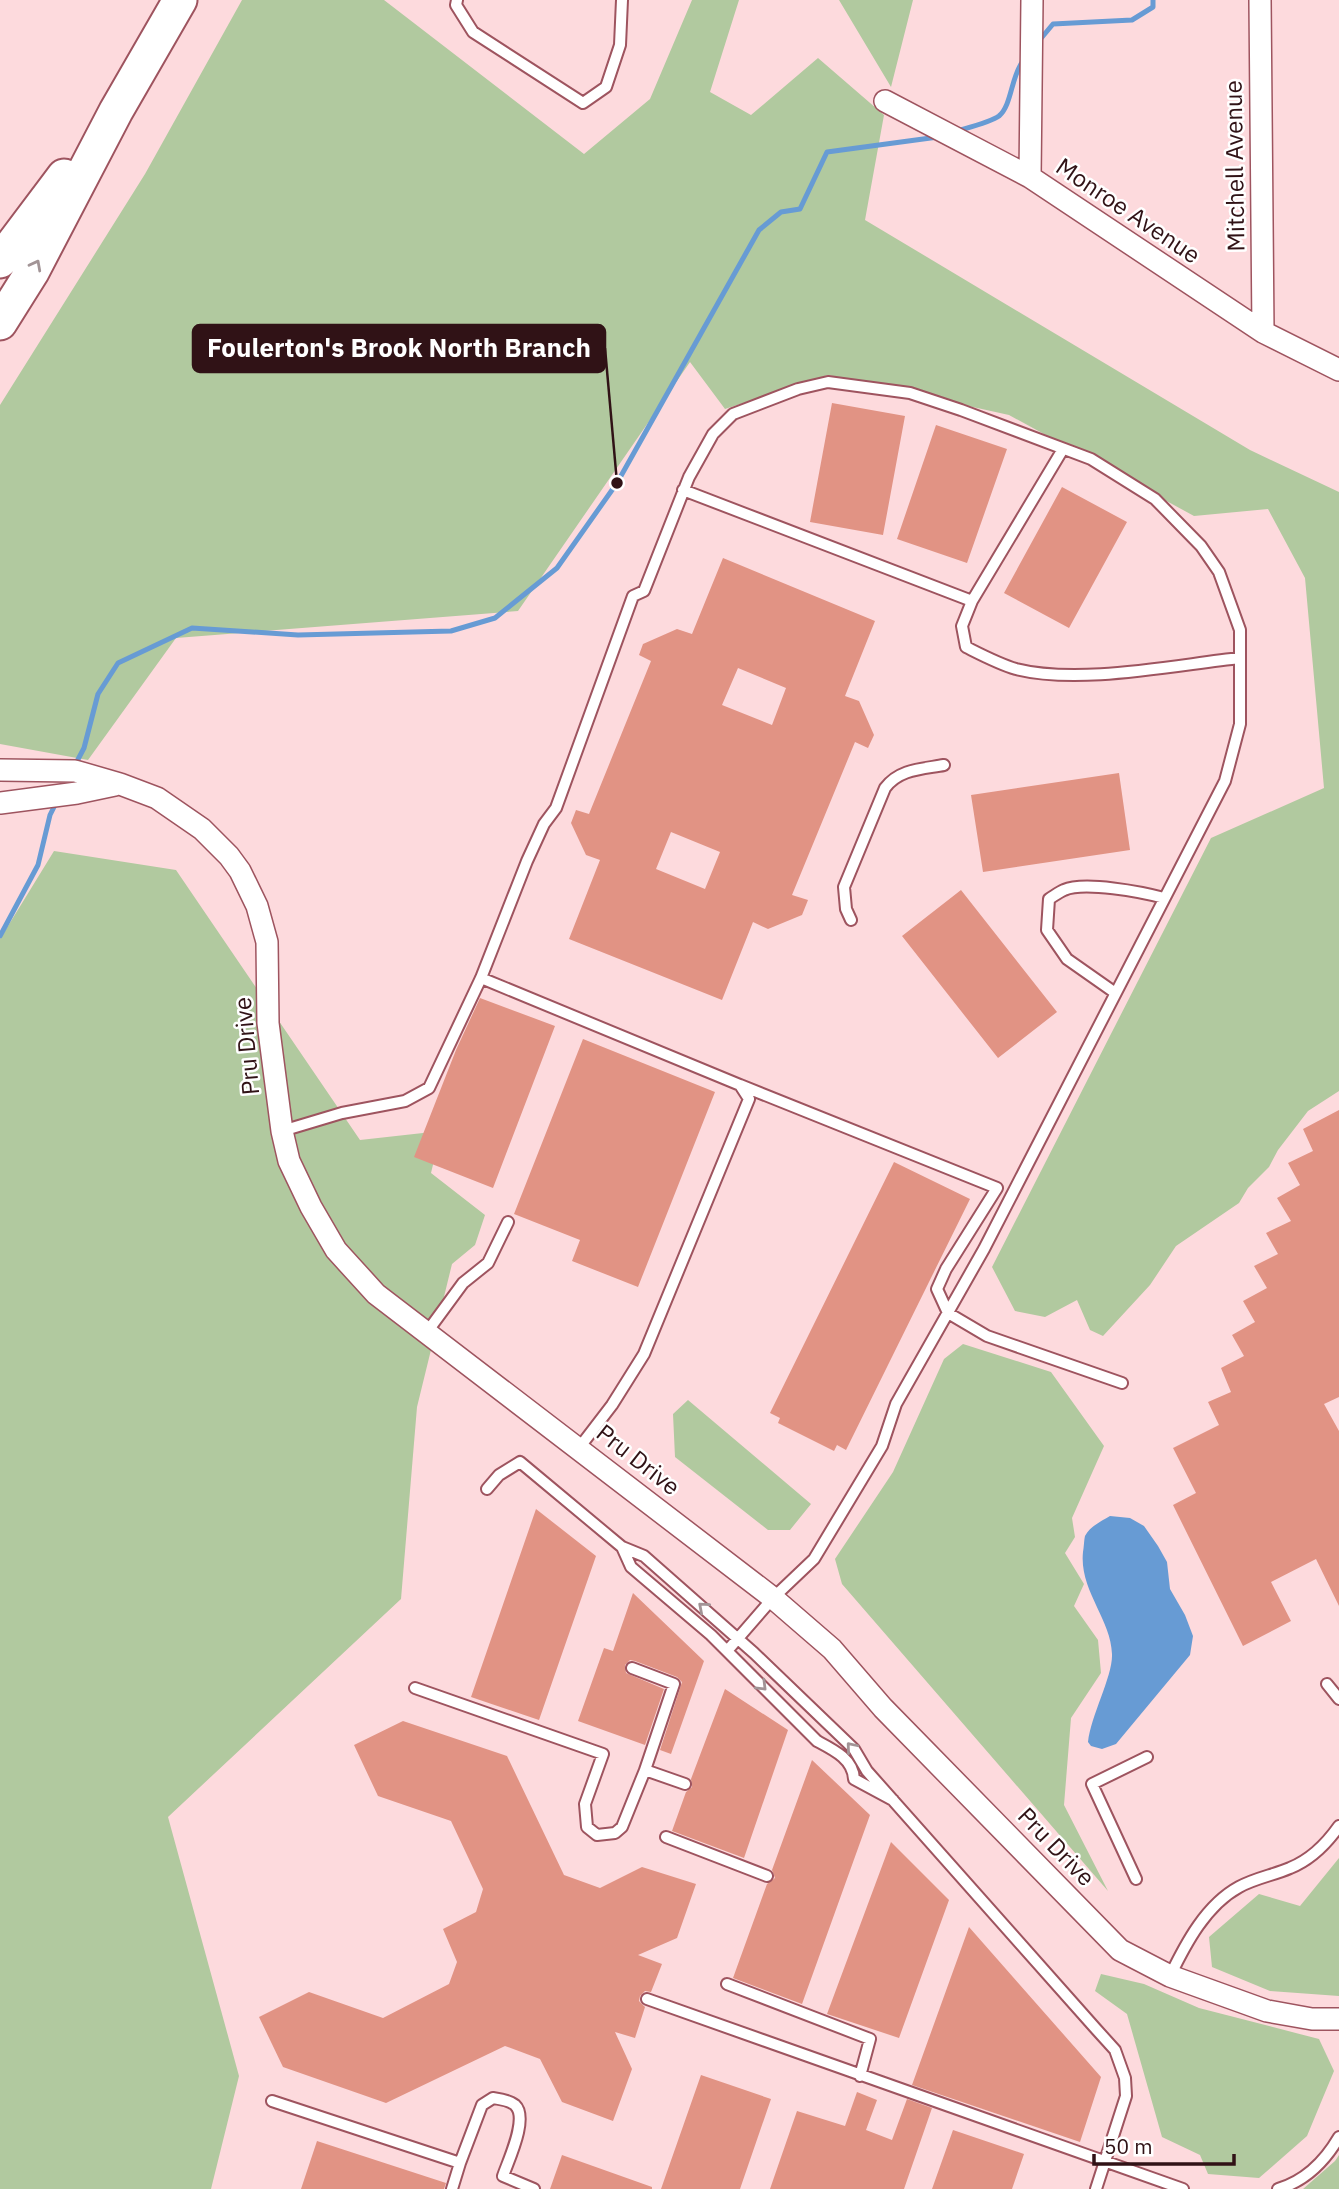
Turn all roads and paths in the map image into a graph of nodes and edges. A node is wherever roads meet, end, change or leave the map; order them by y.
1 (180, 0) edge
2 (457, 0) edge
3 (622, 0) edge
4 (1032, 0) edge
5 (1260, 0) edge
6 (885, 101) dead end
7 (116, 111) junction
8 (1030, 177) junction
9 (0, 261) edge
10 (0, 323) edge
11 (1263, 332) junction
12 (1339, 370) edge
13 (1063, 449) junction
14 (683, 490) junction
15 (972, 601) junction
16 (1241, 657) junction
17 (944, 765) dead end
18 (0, 770) edge
19 (120, 784) junction
20 (0, 803) edge
21 (1164, 898) junction
22 (851, 920) dead end
23 (481, 978) junction
24 (1114, 992) junction
25 (740, 1085) junction
26 (282, 1131) junction
27 (508, 1223) dead end
28 (948, 1313) junction
29 (427, 1332) junction
30 (1122, 1383) dead end
31 (579, 1448) junction
32 (487, 1489) dead end
33 (622, 1547) junction
34 (773, 1598) junction
35 (738, 1639) junction
36 (727, 1651) junction
37 (632, 1668) dead end
38 (1327, 1684) dead end
39 (415, 1688) dead end
40 (1339, 1699) edge
41 (1147, 1757) dead end
42 (645, 1770) junction
43 (685, 1784) dead end
44 (894, 1800) junction
45 (1339, 1826) edge
46 (666, 1836) dead end
47 (767, 1876) dead end
48 (1136, 1879) dead end
49 (1170, 1976) junction
50 (727, 1984) dead end
51 (648, 1999) dead end
52 (1339, 2020) edge
53 (860, 2076) junction
54 (272, 2101) dead end
55 (1339, 2137) edge
56 (1106, 2162) junction
57 (460, 2163) junction
58 (503, 2176) junction
59 (452, 2189) edge
60 (498, 2189) edge
61 (534, 2189) edge
62 (1096, 2189) edge
63 (1183, 2189) edge
64 (1278, 2189) edge

1 - 7 main road
2 - 3 lane
4 - 8 street
5 - 11 street, Mitchell Avenue
6 - 8 street, Monroe Avenue
7 - 9 main road
10 -> 7 main road
8 - 11 street, Monroe Avenue
11 - 12 street, Monroe Avenue
13 - 14 lane
13 - 15 lane
13 - 16 lane
14 - 15 lane
14 - 23 lane
15 - 16 lane
16 - 21 lane
17 - 22 lane
18 - 19 street, Pru Drive
19 - 20 street
19 - 26 street, Pru Drive
21 - 24 lane
21 - 24 lane
23 - 25 lane
23 - 26 lane
24 - 28 lane
25 - 28 lane
25 - 31 lane
26 - 29 street, Pru Drive
27 - 29 lane
28 - 30 lane
28 - 34 lane
29 - 31 street, Pru Drive
31 - 34 street, Pru Drive
32 - 33 lane
35 -> 33 lane
33 - 36 lane
34 - 35 lane
34 - 49 street, Pru Drive
35 - 36 lane
44 -> 35 lane
36 -> 44 lane
37 - 42 lane
38 - 40 lane
39 - 42 lane
41 - 48 lane
42 - 43 lane
44 - 56 lane
45 - 49 lane
46 - 47 lane
49 - 52 street, Pru Drive
50 - 53 lane
51 - 53 lane
53 - 56 lane
54 - 57 lane
55 - 64 lane
56 - 62 lane
56 - 63 lane
57 - 58 lane
57 - 59 lane
58 - 60 lane
58 - 61 lane

